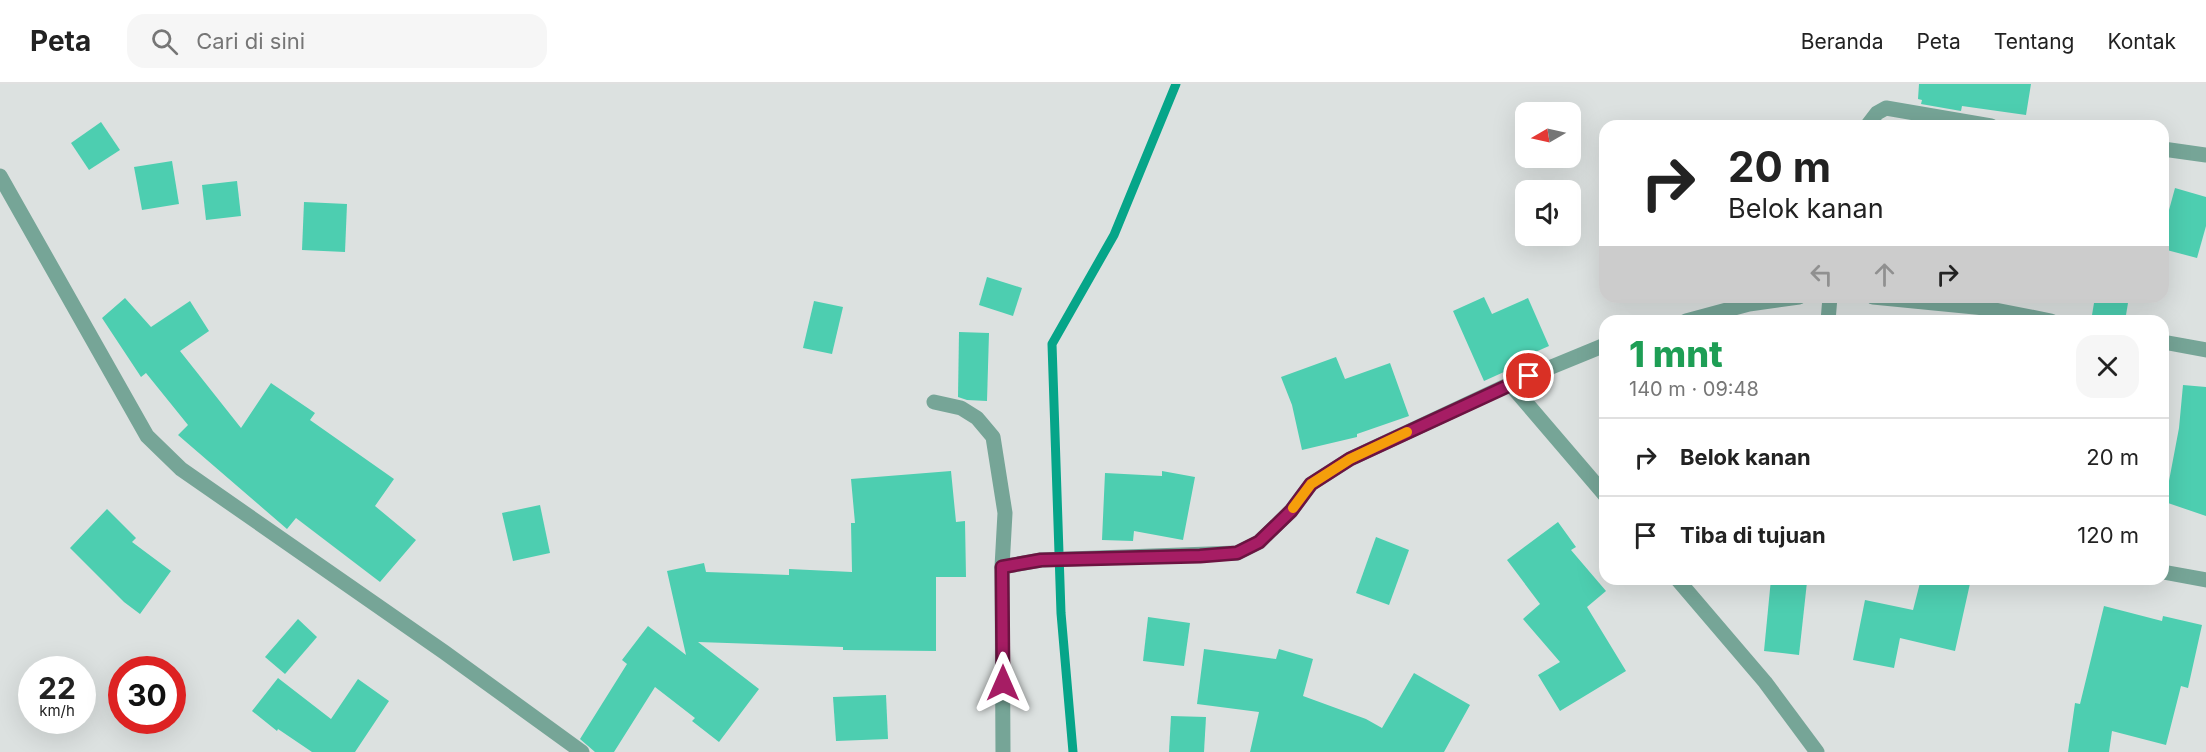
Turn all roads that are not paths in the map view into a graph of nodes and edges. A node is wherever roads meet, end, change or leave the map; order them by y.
1 (1872, 120) edge
2 (1956, 120) edge
3 (2169, 150) edge
4 (2206, 154) edge
5 (0, 176) edge
6 (1756, 303) edge
7 (1929, 303) edge
8 (1708, 315) edge
9 (2018, 315) edge
10 (2169, 343) edge
11 (1599, 347) edge
12 (2206, 350) edge
13 (1510, 384) junction
14 (933, 402) dead end
15 (1599, 488) edge
16 (1002, 567) junction
17 (2169, 573) edge
18 (2206, 580) edge
19 (1682, 585) edge
20 (582, 752) edge
21 (1003, 752) edge
22 (1817, 752) edge

1 - 2 street
3 - 4 street
5 - 20 street
6 - 8 street
7 - 9 street
10 - 12 street
11 - 13 street
13 - 15 street
13 - 16 street
14 - 16 street
16 - 21 street
17 - 18 street
19 - 22 street

